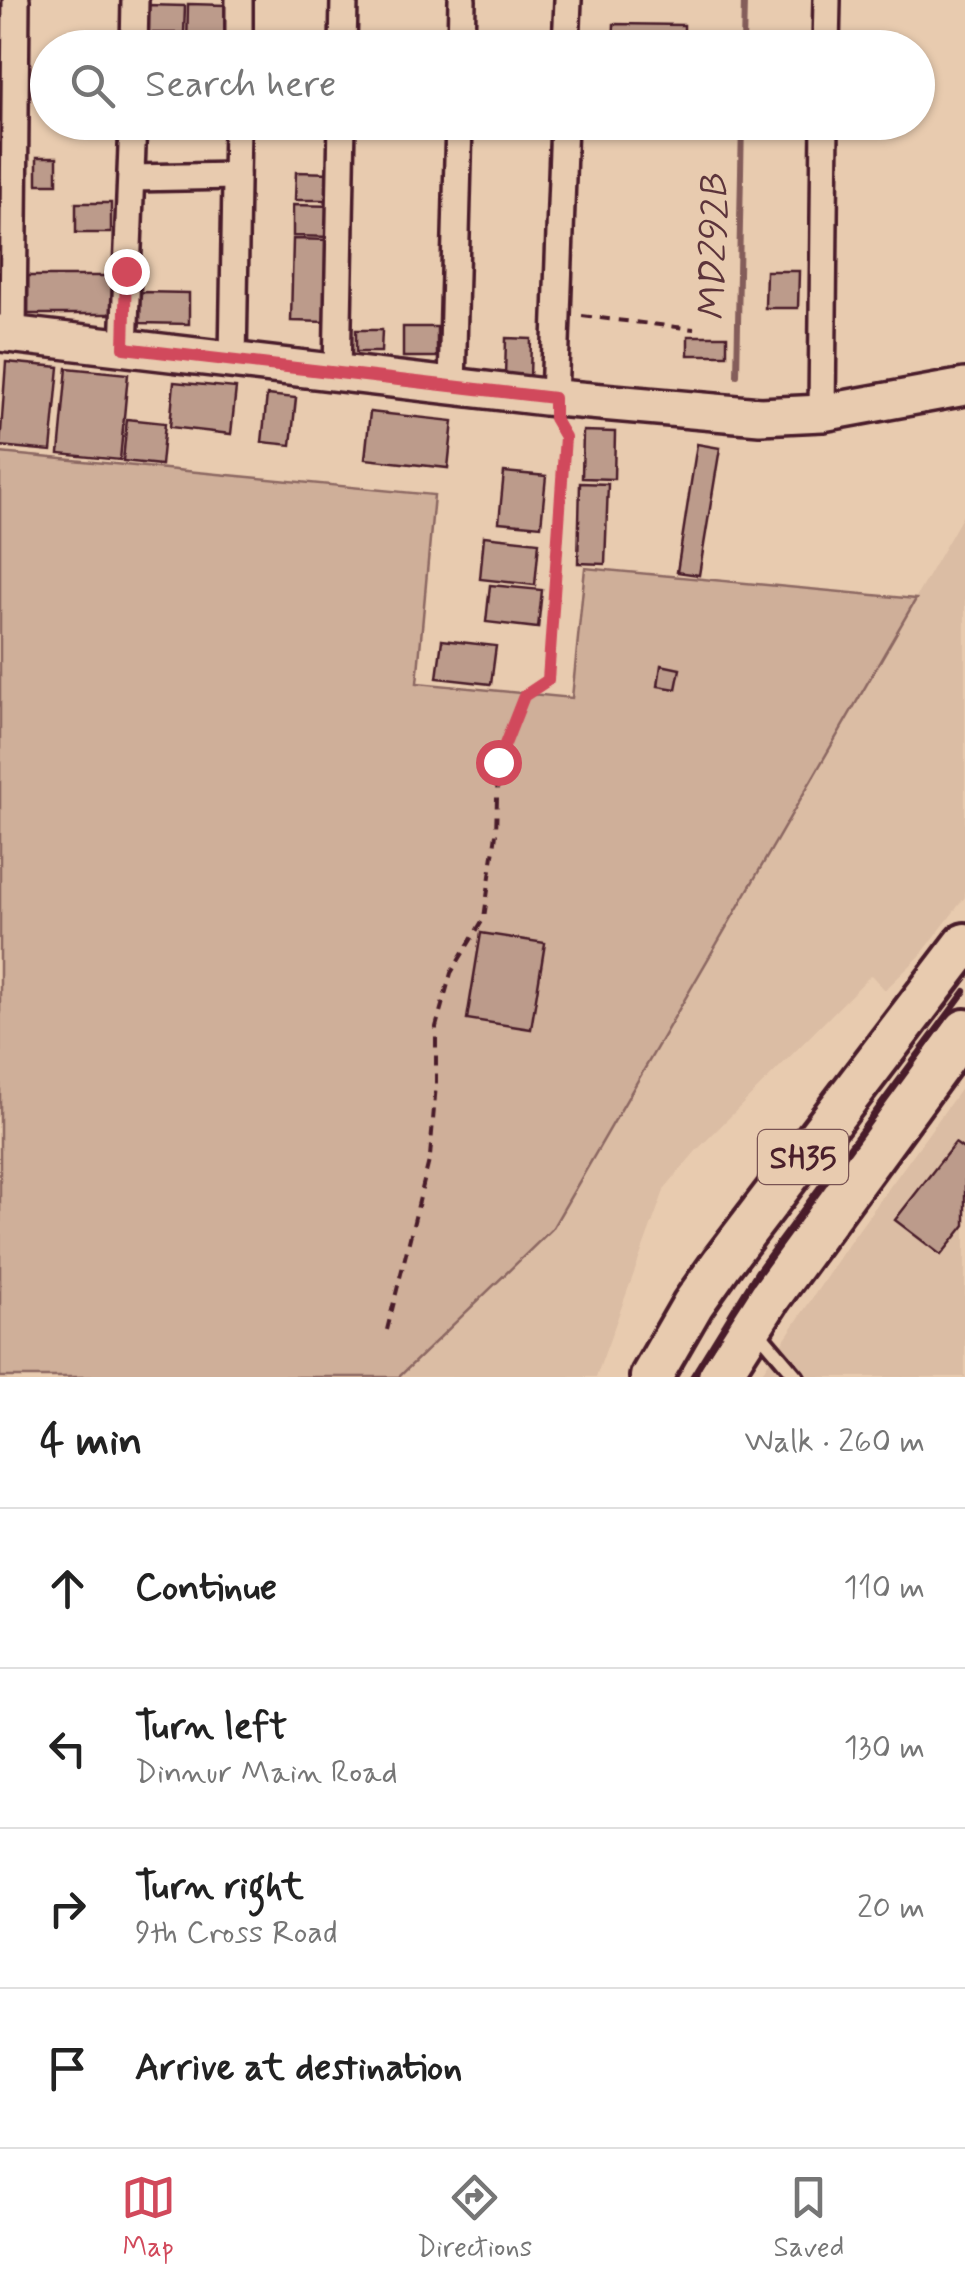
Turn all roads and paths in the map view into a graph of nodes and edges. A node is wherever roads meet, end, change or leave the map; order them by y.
1 (16, 0) edge
2 (134, 0) edge
3 (240, 0) edge
4 (344, 0) edge
5 (462, 0) edge
6 (568, 0) edge
7 (827, 0) edge
8 (134, 30) edge
9 (239, 30) edge
10 (343, 30) edge
11 (461, 30) edge
12 (567, 30) edge
13 (826, 30) edge
14 (133, 140) edge
15 (237, 140) edge
16 (342, 140) edge
17 (459, 140) edge
18 (563, 140) edge
19 (825, 140) edge
20 (236, 176) junction
21 (132, 178) junction
22 (7, 212) edge
23 (557, 314) junction
24 (694, 329) dead end
25 (6, 334) edge
26 (124, 348) junction
27 (234, 362) junction
28 (336, 373) junction
29 (452, 386) junction
30 (965, 387) edge
31 (554, 398) junction
32 (822, 413) junction
33 (965, 944) edge
34 (965, 1030) edge
35 (752, 1324) junction
36 (387, 1330) dead end
37 (658, 1363) edge
38 (708, 1377) edge
39 (719, 1377) edge
40 (797, 1377) edge

1 - 22 street
2 - 8 street
3 - 9 street
4 - 10 street
5 - 11 street
6 - 12 street
7 - 13 street
14 - 21 street
15 - 20 street
16 - 28 street
17 - 29 street
18 - 23 street
19 - 32 street
20 - 21 street
20 - 27 street
21 - 26 street
22 - 25 street
23 - 24 path
23 - 31 street
25 - 26 street
26 - 27 street
27 - 28 street
28 - 29 street
29 - 31 street
30 - 32 street
31 - 32 street
31 - 36 path
33 - 37 main road, SH35
34 - 35 main road, SH35
35 - 39 main road, SH35
35 - 40 lane
37 - 38 main road

